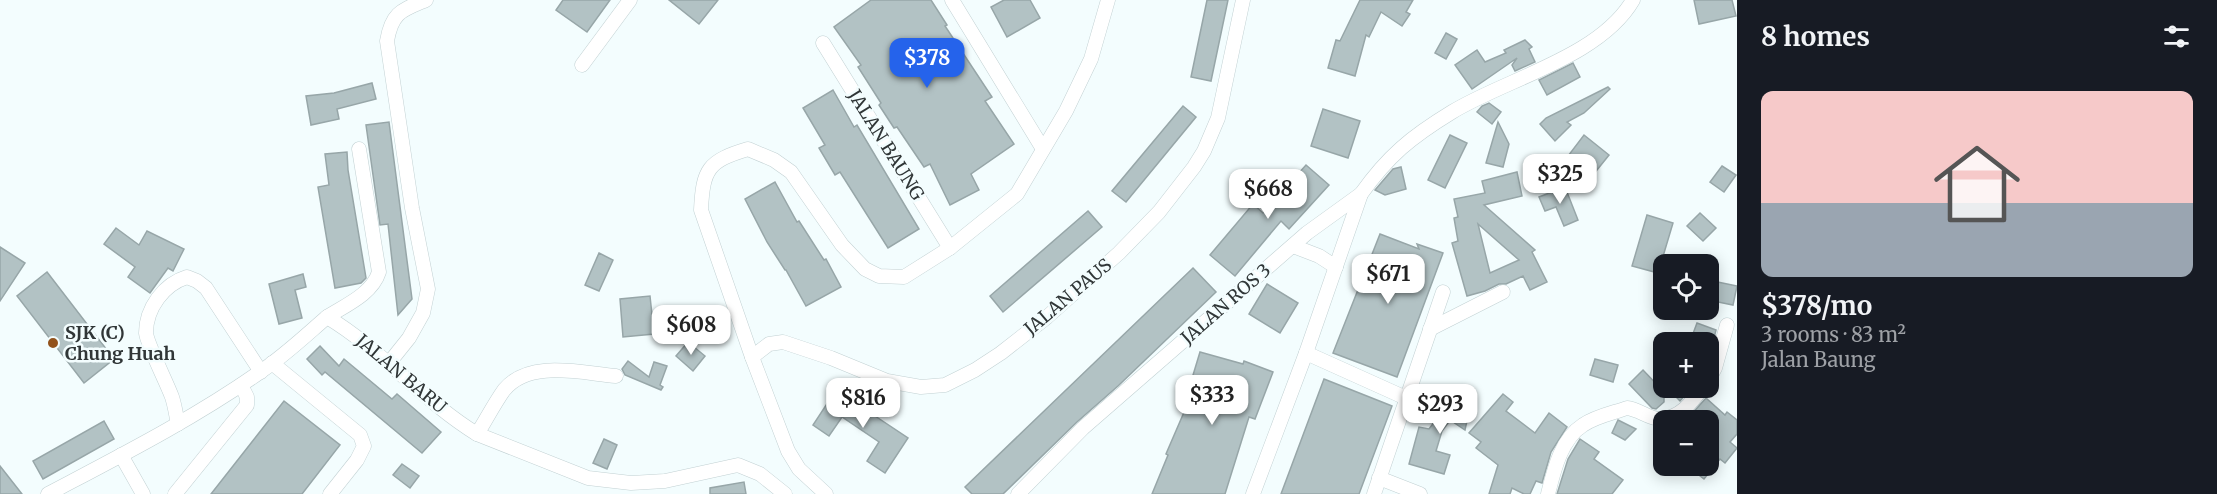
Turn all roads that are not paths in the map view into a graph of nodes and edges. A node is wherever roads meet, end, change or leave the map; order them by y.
1 (426, 0) edge
2 (630, 0) edge
3 (952, 0) edge
4 (1108, 0) edge
5 (1243, 0) edge
6 (1633, 0) edge
7 (823, 43) dead end
8 (582, 65) dead end
9 (359, 149) dead end
10 (1043, 149) junction
11 (1361, 195) junction
12 (1293, 246) junction
13 (950, 248) junction
14 (1336, 267) junction
15 (1443, 292) dead end
16 (1503, 292) dead end
17 (327, 317) junction
18 (1727, 325) dead end
19 (1430, 329) junction
20 (1306, 353) junction
21 (1719, 354) edge
22 (752, 357) junction
23 (389, 363) junction
24 (267, 367) junction
25 (616, 376) dead end
26 (242, 385) junction
27 (1406, 398) junction
28 (1695, 398) edge
29 (178, 424) junction
30 (477, 434) junction
31 (121, 455) junction
32 (1379, 478) junction
33 (48, 494) edge
34 (143, 494) edge
35 (175, 494) edge
36 (330, 494) edge
37 (785, 494) edge
38 (826, 494) edge
39 (1017, 494) edge
40 (1252, 494) edge
41 (1374, 494) edge
42 (1420, 494) edge
43 (1548, 494) edge

1 - 23 street
2 - 8 street
3 - 10 street
4 - 10 street
5 - 22 street, JALAN PAUS
6 - 11 street
7 - 13 street, JALAN BAUNG
9 - 17 street
10 - 13 street
11 - 12 street, JALAN ROS 3
11 - 14 street
12 - 14 street
12 - 39 street, JALAN ROS 3
13 - 22 street
14 - 20 street
15 - 19 street
16 - 19 street
17 - 23 street, JALAN BARU
17 - 24 street
18 - 21 street
19 - 27 street
20 - 27 street
20 - 40 street
22 - 38 street
23 - 30 street, JALAN BARU
24 - 26 street
24 - 29 street
24 - 36 street
25 - 30 street
26 - 29 street
26 - 35 street
27 - 32 street
28 - 43 street
29 - 31 street
30 - 37 street, JALAN BARU
31 - 33 street
31 - 34 street
32 - 41 street
32 - 42 street

